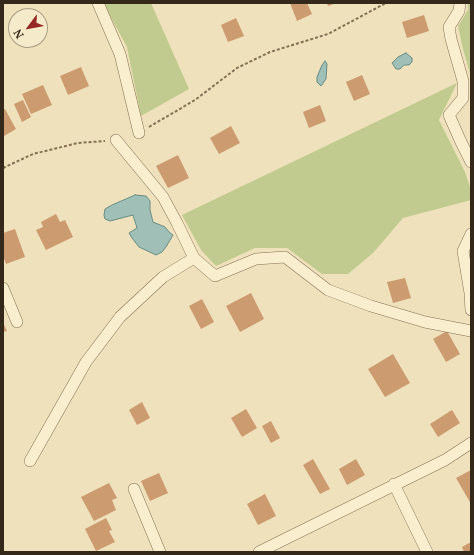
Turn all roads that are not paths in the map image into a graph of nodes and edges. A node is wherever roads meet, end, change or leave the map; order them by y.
1 (98, 3) edge
2 (460, 3) edge
3 (139, 133) road end
4 (116, 140) road end
5 (471, 162) edge
6 (471, 234) edge
7 (194, 258) junction
8 (3, 288) edge
9 (471, 310) edge
10 (17, 322) dead end
11 (471, 331) edge
12 (471, 443) edge
13 (30, 461) dead end
14 (394, 484) junction
15 (134, 489) dead end
16 (160, 552) edge
17 (259, 552) edge
18 (427, 552) edge

1 - 3 street
2 - 5 street
4 - 7 street
6 - 9 street
7 - 11 street
7 - 13 street
8 - 10 street
12 - 14 street
14 - 17 street
14 - 18 street
15 - 16 street

